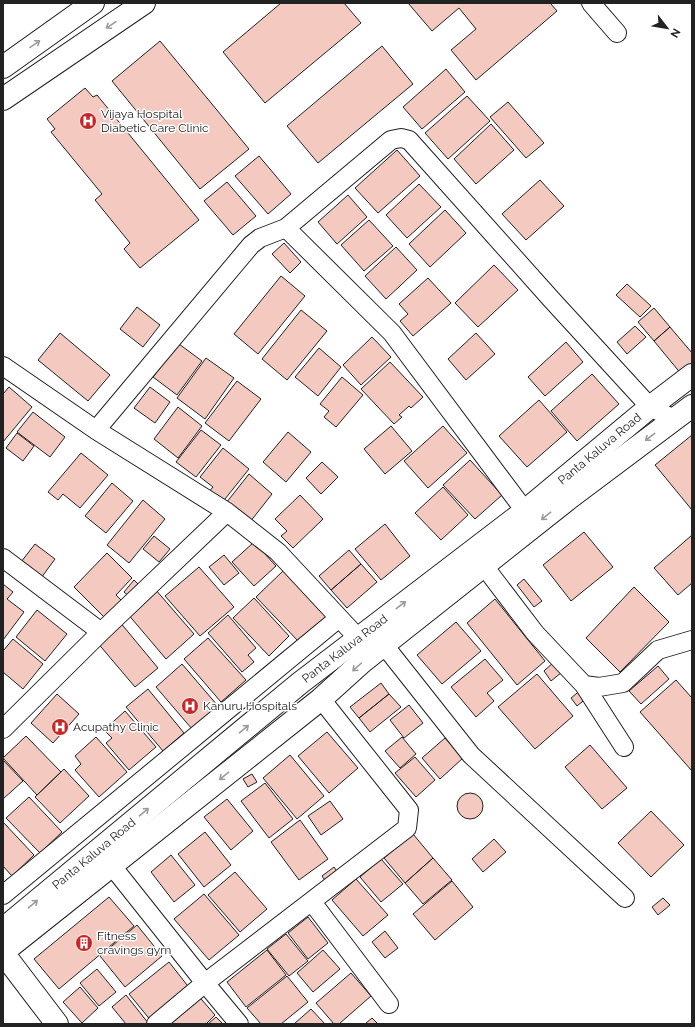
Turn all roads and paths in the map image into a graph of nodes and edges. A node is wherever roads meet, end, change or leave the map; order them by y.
1 (93, 3) edge
2 (144, 3) edge
3 (591, 3) edge
4 (617, 33) dead end
5 (3, 67) edge
6 (3, 99) edge
7 (286, 228) junction
8 (3, 366) edge
9 (692, 375) edge
10 (692, 406) edge
11 (650, 407) junction
12 (674, 419) junction
13 (96, 430) junction
14 (525, 511) junction
15 (228, 512) junction
16 (3, 558) edge
17 (484, 566) junction
18 (339, 618) junction
19 (101, 632) junction
20 (358, 638) junction
21 (692, 640) edge
22 (384, 645) junction
23 (584, 685) junction
24 (321, 699) junction
25 (3, 729) edge
26 (624, 747) dead end
27 (112, 866) junction
28 (3, 895) edge
29 (625, 898) dead end
30 (312, 902) junction
31 (3, 929) edge
32 (3, 952) edge
33 (205, 983) junction
34 (389, 1004) dead end
35 (57, 1024) edge
36 (156, 1024) edge
37 (239, 1024) edge

5 -> 1 main road
2 -> 6 main road
3 - 4 street
7 - 11 street
7 - 13 street
7 - 14 street
8 - 13 street
9 - 11 main road, Panta Kaluva Road
10 - 12 main road, Panta Kaluva Road
11 - 12 street
11 - 14 main road, Panta Kaluva Road
12 -> 17 main road, Panta Kaluva Road
13 - 15 street
20 -> 14 main road, Panta Kaluva Road
15 - 18 street
15 - 19 street
16 - 19 street
17 - 22 main road, Panta Kaluva Road
17 - 23 street
18 - 20 street
18 - 28 street
19 - 25 street
31 -> 20 main road, Panta Kaluva Road
21 - 23 street
22 -> 24 main road, Panta Kaluva Road
22 - 29 street
23 - 26 street
24 -> 27 main road, Panta Kaluva Road
24 - 30 street
27 - 32 main road, Panta Kaluva Road
27 - 33 street
30 - 33 street
30 - 34 street
32 - 35 main road
33 - 36 street
33 - 37 street

